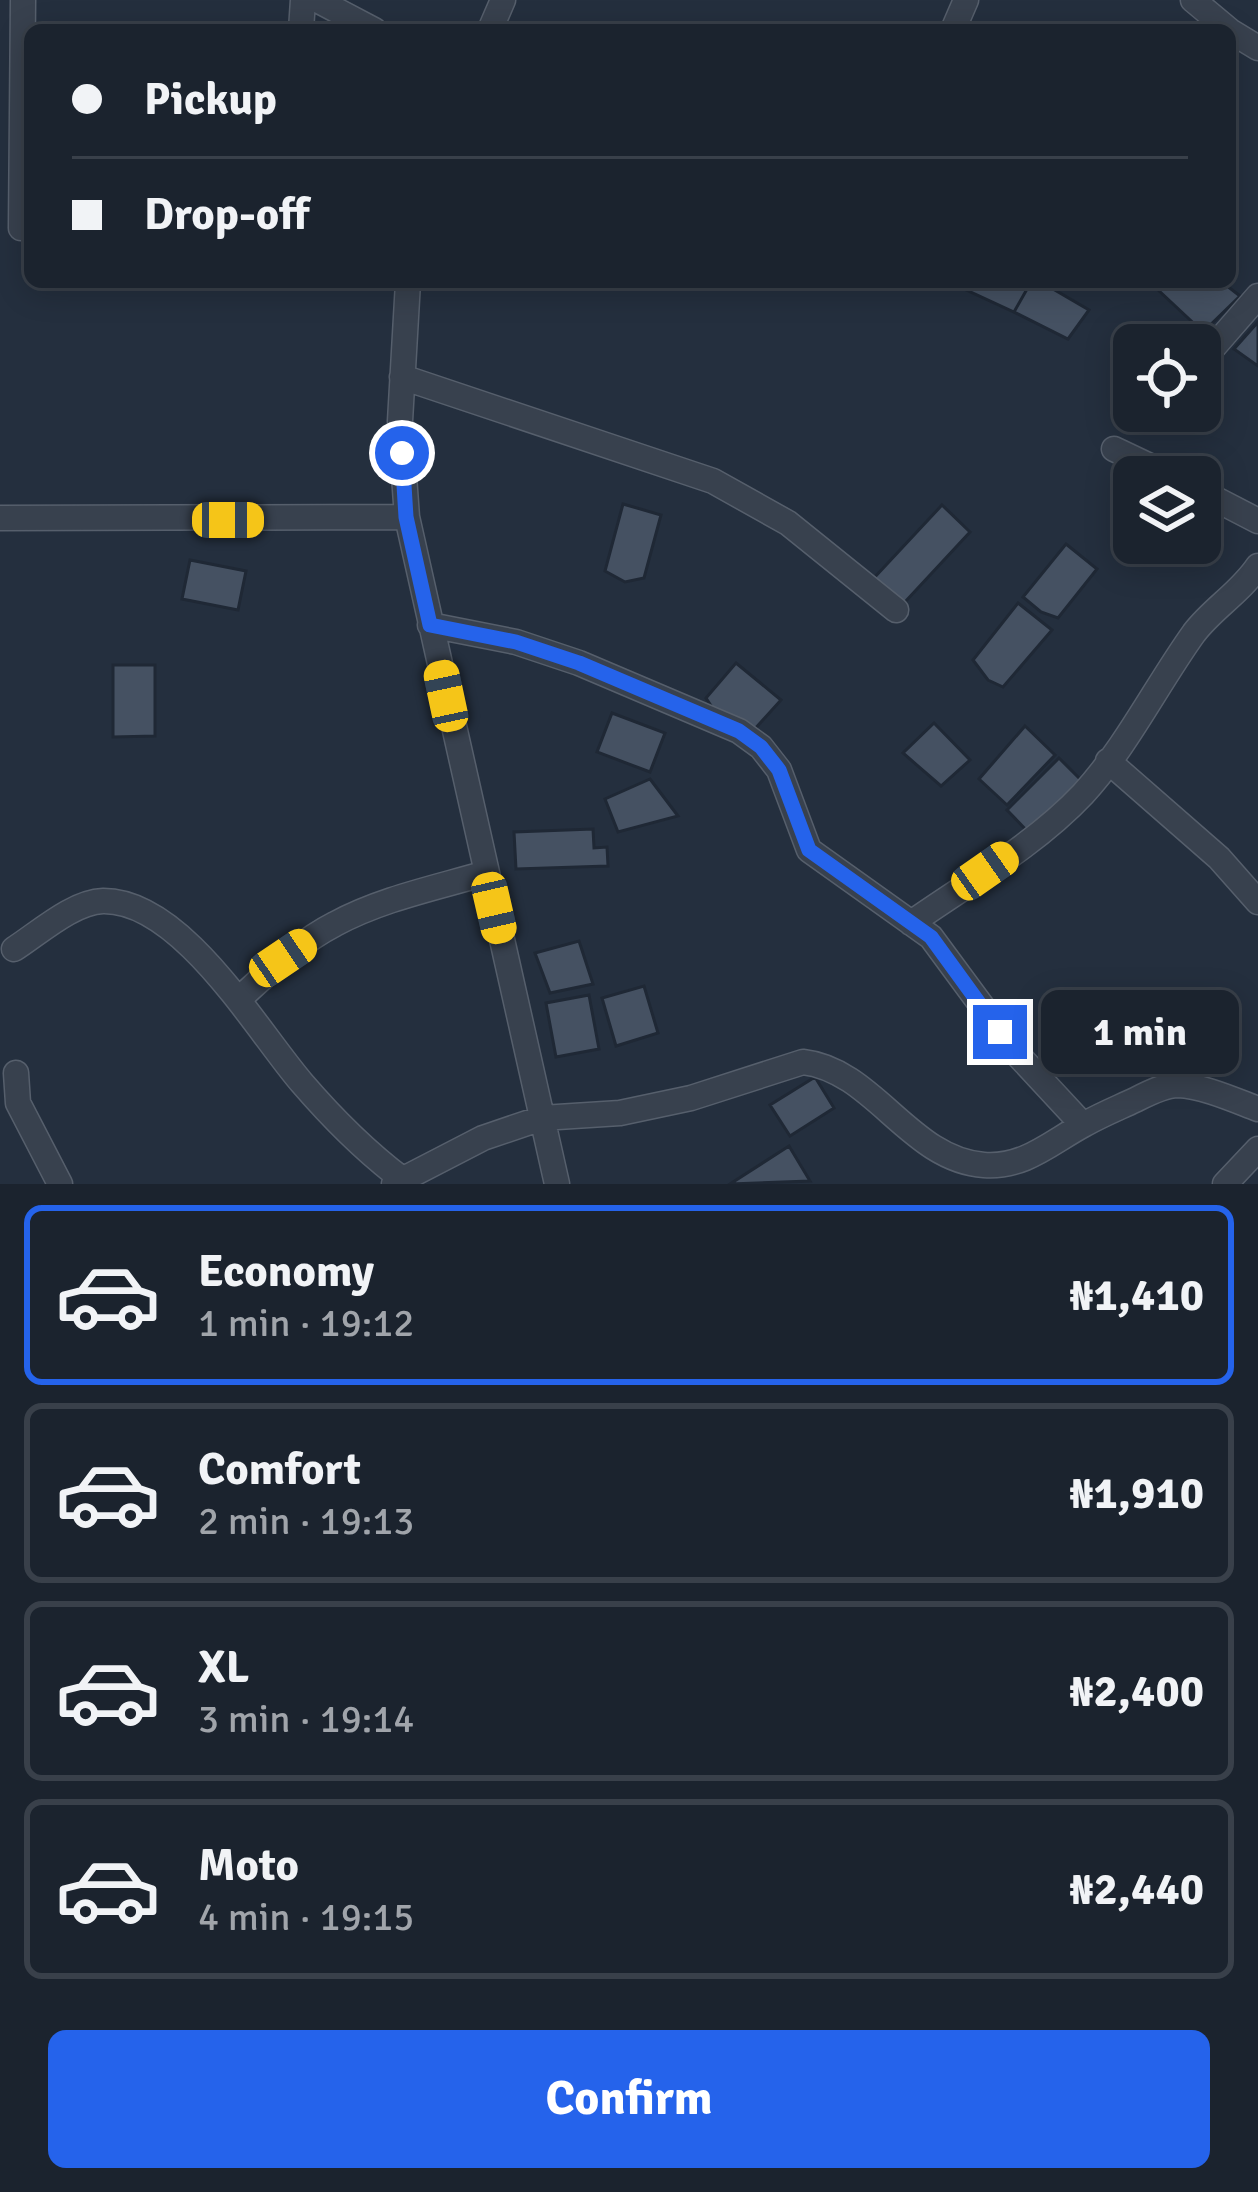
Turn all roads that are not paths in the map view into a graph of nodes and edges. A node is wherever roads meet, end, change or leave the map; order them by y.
1 (23, 0) edge
2 (317, 0) edge
3 (1193, 0) edge
4 (363, 24) edge
5 (1223, 24) edge
6 (17, 228) edge
7 (407, 288) edge
8 (1258, 296) edge
9 (1221, 339) edge
10 (402, 377) junction
11 (1114, 449) dead end
12 (1129, 456) edge
13 (1221, 502) edge
14 (406, 517) junction
15 (0, 518) edge
16 (1258, 521) edge
17 (1258, 566) edge
18 (896, 610) dead end
19 (430, 625) junction
20 (1108, 761) junction
21 (485, 873) junction
22 (1258, 902) edge
23 (911, 923) junction
24 (14, 949) dead end
25 (239, 999) junction
26 (16, 1073) dead end
27 (1258, 1108) edge
28 (542, 1118) junction
29 (1083, 1125) junction
30 (1258, 1149) edge
31 (398, 1181) edge
32 (60, 1184) edge
33 (557, 1184) edge
34 (1225, 1184) edge

1 - 6 street
2 - 4 street
3 - 5 street
7 - 10 street
8 - 9 street
10 - 14 street
10 - 18 street
11 - 12 street
13 - 16 street
14 - 15 street
14 - 19 street
17 - 20 street
19 - 21 street
19 - 23 street
20 - 22 street
20 - 23 street
21 - 25 street
21 - 28 street
23 - 29 street
24 - 25 street
25 - 31 street
26 - 32 street
27 - 29 street
28 - 29 street
28 - 31 street
28 - 33 street
30 - 34 street

